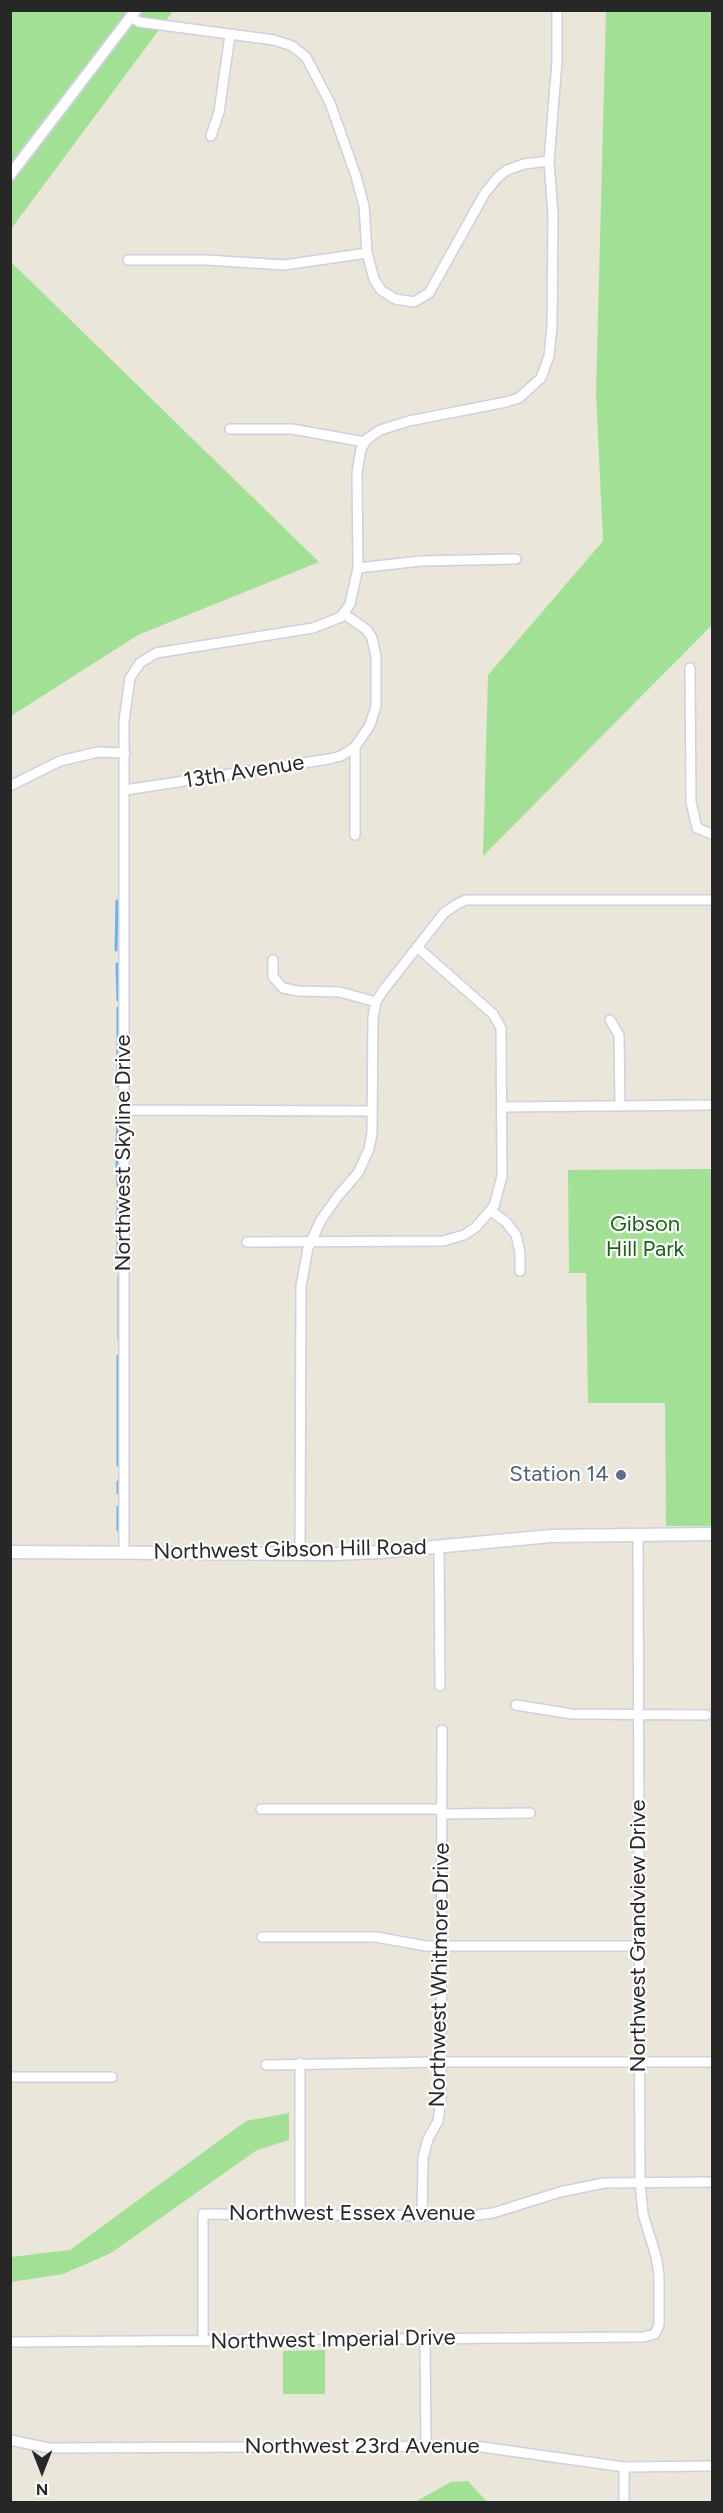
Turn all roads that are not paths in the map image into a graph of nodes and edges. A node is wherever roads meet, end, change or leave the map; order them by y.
1 (557, 10) edge
2 (134, 14) edge
3 (230, 35) junction
4 (211, 136) dead end
5 (549, 161) junction
6 (10, 175) edge
7 (367, 253) junction
8 (129, 260) dead end
9 (230, 429) dead end
10 (365, 442) junction
11 (516, 559) dead end
12 (358, 568) junction
13 (344, 614) junction
14 (690, 668) dead end
15 (357, 745) junction
16 (125, 753) junction
17 (10, 786) edge
18 (125, 789) junction
19 (712, 834) edge
20 (355, 835) dead end
21 (712, 900) edge
22 (417, 947) junction
23 (273, 960) dead end
24 (376, 1002) junction
25 (610, 1020) dead end
26 (712, 1105) edge
27 (620, 1106) junction
28 (502, 1107) junction
29 (124, 1110) junction
30 (372, 1111) junction
31 (491, 1211) junction
32 (312, 1241) junction
33 (247, 1242) dead end
34 (520, 1271) dead end
35 (638, 1534) junction
36 (712, 1534) edge
37 (439, 1547) junction
38 (10, 1552) edge
39 (124, 1553) junction
40 (300, 1554) junction
41 (440, 1686) dead end
42 (516, 1705) dead end
43 (639, 1715) junction
44 (706, 1715) dead end
45 (442, 1730) dead end
46 (261, 1809) dead end
47 (441, 1812) junction
48 (530, 1813) dead end
49 (262, 1937) dead end
50 (442, 1946) junction
51 (640, 1946) junction
52 (442, 2062) junction
53 (639, 2062) junction
54 (712, 2062) edge
55 (300, 2063) junction
56 (266, 2065) dead end
57 (10, 2077) edge
58 (112, 2077) dead end
59 (640, 2182) junction
60 (712, 2182) edge
61 (300, 2215) junction
62 (422, 2217) junction
63 (655, 2334) joint
64 (425, 2339) junction
65 (203, 2341) junction
66 (10, 2342) edge
67 (10, 2440) edge
68 (426, 2446) junction
69 (712, 2466) edge
70 (624, 2467) junction
71 (624, 2502) edge

1 - 5 street
2 - 3 street
2 - 6 street
3 - 4 street
3 - 7 street
5 - 7 street
5 - 10 street
7 - 8 street
9 - 10 street
10 - 12 street
11 - 12 street
12 - 13 street
13 - 15 street
13 - 16 street, Northwest Skyline Drive
14 - 19 street
15 - 18 street, 13th Avenue
15 - 20 street
16 - 17 street
16 - 18 street, Northwest Skyline Drive
18 - 29 street, Northwest Skyline Drive
21 - 22 street
22 - 24 street
22 - 28 street
23 - 24 street
24 - 30 street
25 - 27 street
26 - 27 street
27 - 28 street
28 - 31 street
29 - 30 street
29 - 39 street, Northwest Skyline Drive
30 - 32 street
31 - 32 street
31 - 34 street
32 - 33 street
32 - 40 street
35 - 36 main road, Northwest Gibson Hill Road
35 - 37 main road, Northwest Gibson Hill Road
35 - 43 street, Northwest Grandview Drive
37 - 40 main road, Northwest Gibson Hill Road
37 - 41 street
38 - 39 main road, Northwest Gibson Hill Road
39 - 40 main road, Northwest Gibson Hill Road
42 - 43 street
43 - 44 street
43 - 51 street, Northwest Grandview Drive
45 - 47 street, Northwest Whitmore Drive
46 - 47 street
47 - 48 street
47 - 50 street, Northwest Whitmore Drive
49 - 50 street
50 - 51 street
50 - 52 street, Northwest Whitmore Drive
51 - 53 street, Northwest Grandview Drive
52 - 53 street
52 - 55 street
52 - 62 street, Northwest Whitmore Drive
53 - 54 street
53 - 59 street, Northwest Grandview Drive
55 - 56 street
55 - 61 street
57 - 58 street
59 - 60 street, Northwest Essex Avenue
59 - 62 street, Northwest Essex Avenue
59 - 63 street, Northwest Grandview Drive
61 - 62 street, Northwest Essex Avenue
61 - 65 street, Northwest Essex Avenue
63 - 64 street, Northwest Imperial Drive
64 - 65 street, Northwest Imperial Drive
64 - 68 street
65 - 66 street, Northwest Imperial Drive
67 - 68 street, Northwest 23rd Avenue
68 - 70 street, Northwest 23rd Avenue
69 - 70 street, Northwest 23rd Avenue
70 - 71 street

